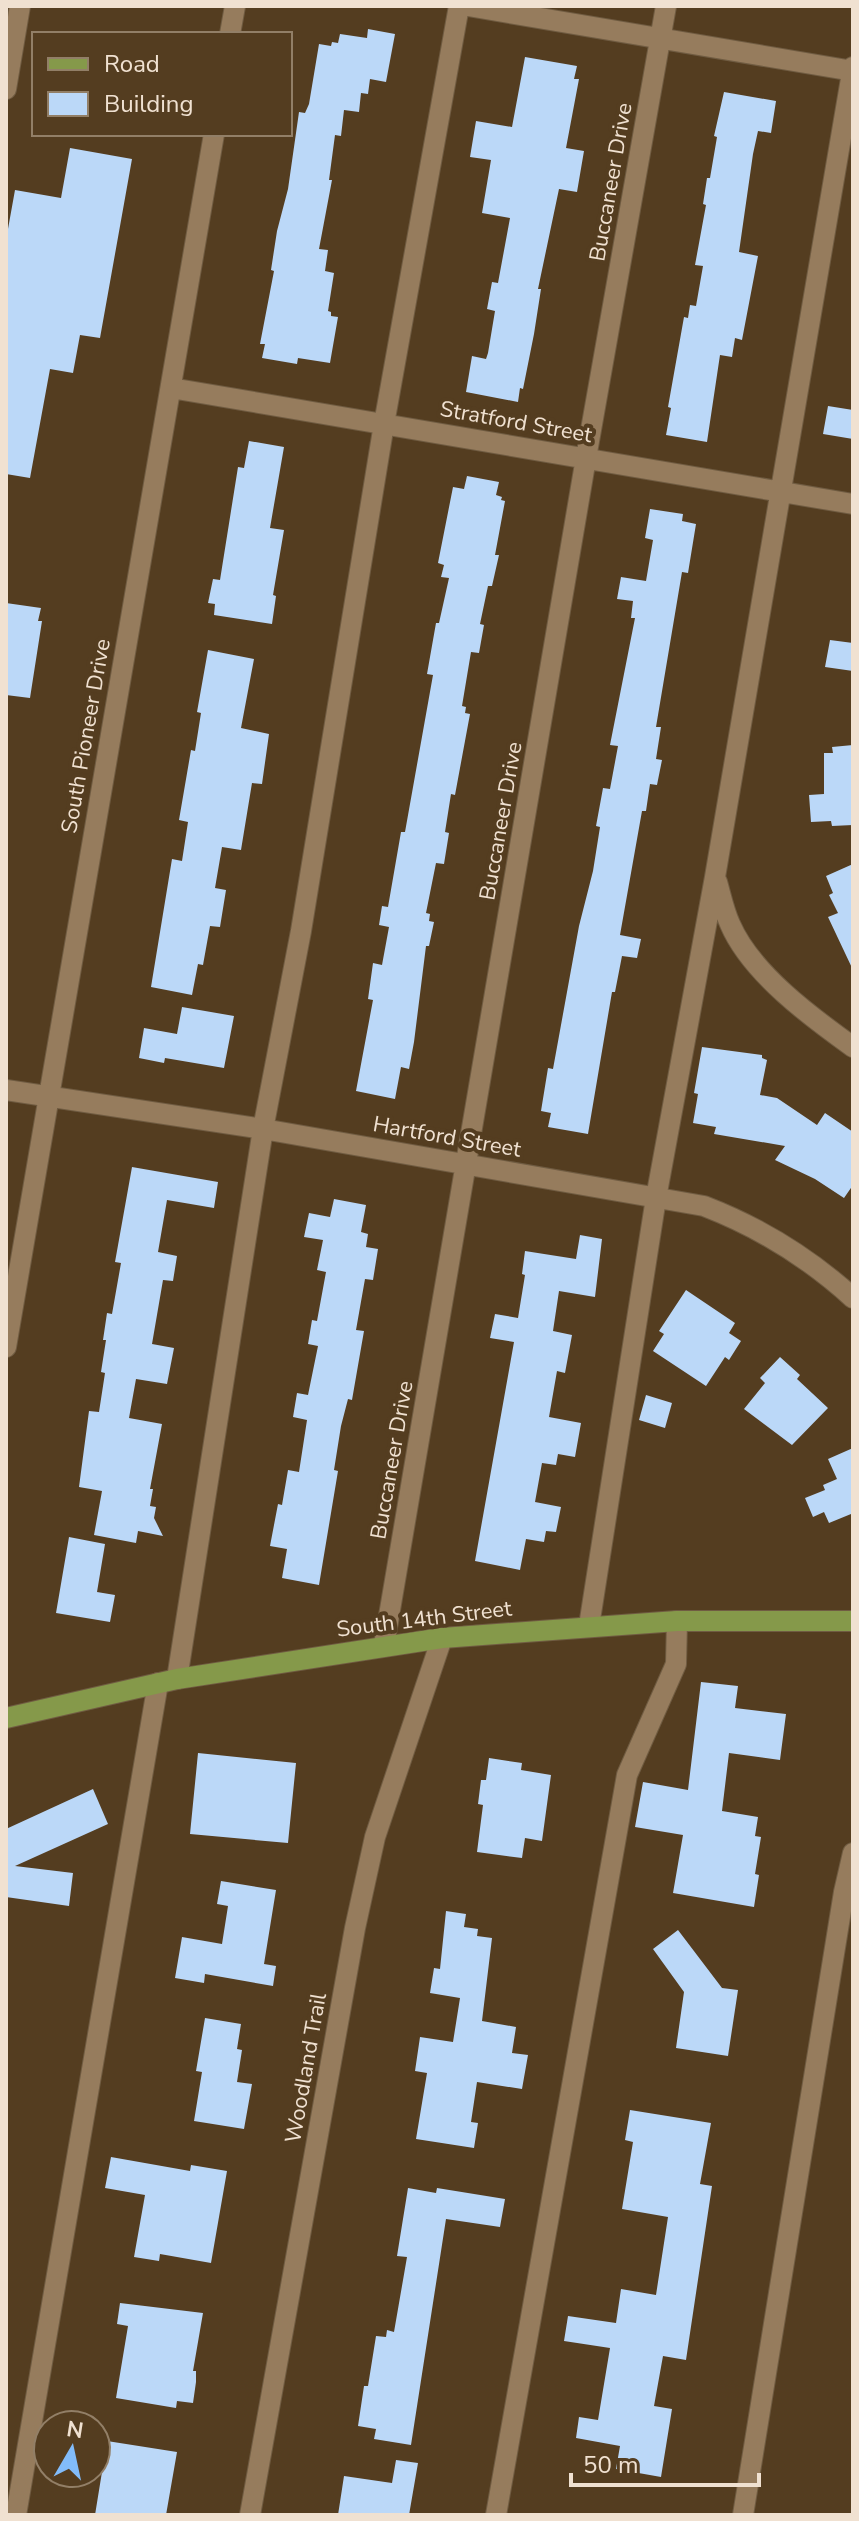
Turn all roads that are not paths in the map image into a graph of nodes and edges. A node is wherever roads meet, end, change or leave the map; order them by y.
1 (20, 6) edge
2 (235, 6) edge
3 (459, 6) edge
4 (468, 6) edge
5 (666, 6) edge
6 (230, 32) edge
7 (660, 39) junction
8 (853, 70) edge
9 (6, 89) edge
10 (214, 136) edge
11 (171, 388) junction
12 (384, 424) junction
13 (586, 458) junction
14 (782, 492) junction
15 (853, 504) edge
16 (715, 877) junction
17 (853, 1047) edge
18 (6, 1090) edge
19 (48, 1098) junction
20 (263, 1129) junction
21 (467, 1165) junction
22 (656, 1198) junction
23 (853, 1298) edge
24 (6, 1347) edge
25 (677, 1621) junction
26 (853, 1621) edge
27 (589, 1626) junction
28 (442, 1638) junction
29 (384, 1645) junction
30 (168, 1681) junction
31 (6, 1718) edge
32 (853, 1853) edge
33 (16, 2515) edge
34 (250, 2515) edge
35 (496, 2515) edge
36 (743, 2515) edge

1 - 9 street
2 - 6 street
3 - 12 street
4 - 7 street
5 - 7 street, Buccaneer Drive
7 - 8 street
7 - 13 street, Buccaneer Drive
8 - 14 street
10 - 11 street, South Pioneer Drive
11 - 12 street, Stratford Street
11 - 19 street, South Pioneer Drive
12 - 13 street, Stratford Street
12 - 20 street
13 - 14 street, Stratford Street
13 - 21 street, Buccaneer Drive
14 - 15 street, Stratford Street
14 - 16 street
16 - 17 street
16 - 22 street
18 - 19 street, Hartford Street
19 - 20 street, Hartford Street
19 - 24 street, South Pioneer Drive
20 - 21 street, Hartford Street
20 - 30 street
21 - 22 street, Hartford Street
21 - 29 street, Buccaneer Drive
22 - 23 street, Hartford Street
22 - 27 street
25 - 26 main road, South 14th Street
25 - 27 main road, South 14th Street
25 - 35 street
27 - 28 main road, South 14th Street
28 - 29 main road, South 14th Street
28 - 34 street, Woodland Trail
29 - 30 main road, South 14th Street
30 - 31 main road, South 14th Street
30 - 33 street
32 - 36 street

